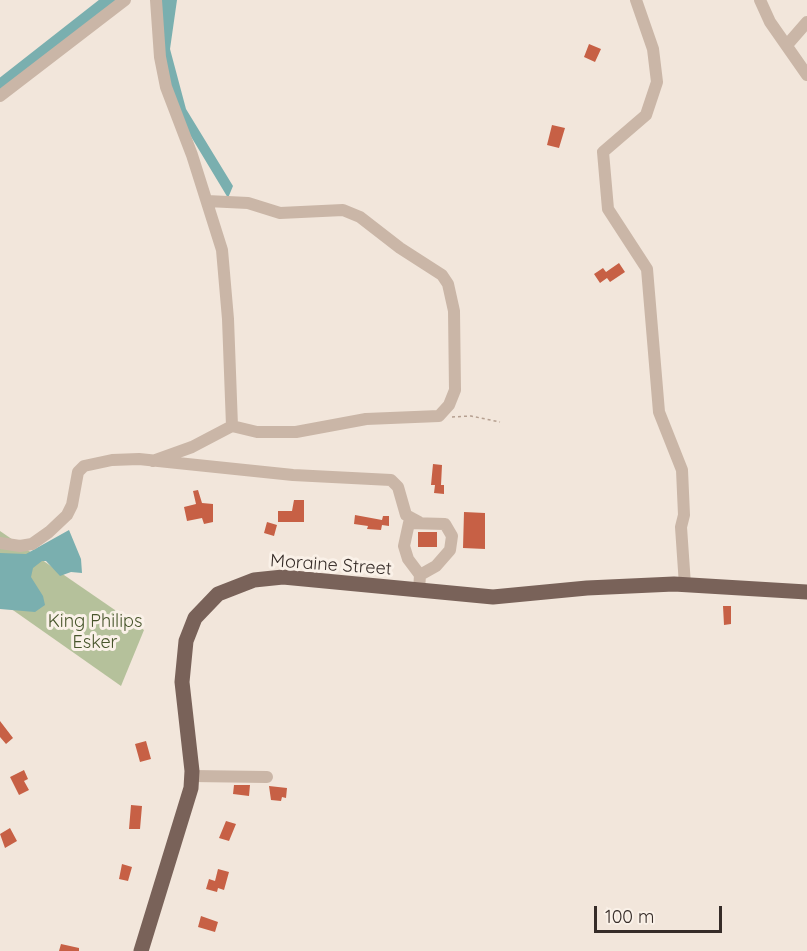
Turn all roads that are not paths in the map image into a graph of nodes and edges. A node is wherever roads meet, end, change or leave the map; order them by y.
1 (125, 0) edge
2 (156, 0) edge
3 (636, 0) edge
4 (760, 0) edge
5 (807, 22) edge
6 (787, 45) junction
7 (807, 75) edge
8 (0, 96) edge
9 (207, 201) junction
10 (232, 426) junction
11 (153, 461) junction
12 (419, 522) junction
13 (0, 543) edge
14 (420, 575) junction
15 (680, 585) junction
16 (419, 591) junction
17 (807, 592) edge
18 (192, 776) junction
19 (267, 777) dead end
20 (141, 951) edge

1 - 8 street
2 - 9 street
3 - 15 street
4 - 6 street
5 - 6 street
6 - 7 street
9 - 10 street
9 - 10 street
10 - 11 street
11 - 12 street
11 - 13 street
12 - 14 street
12 - 14 street
14 - 16 street
15 - 16 main road, Moraine Street
15 - 17 main road, Moraine Street
16 - 18 main road, Moraine Street
18 - 19 street
18 - 20 main road, Moraine Street

